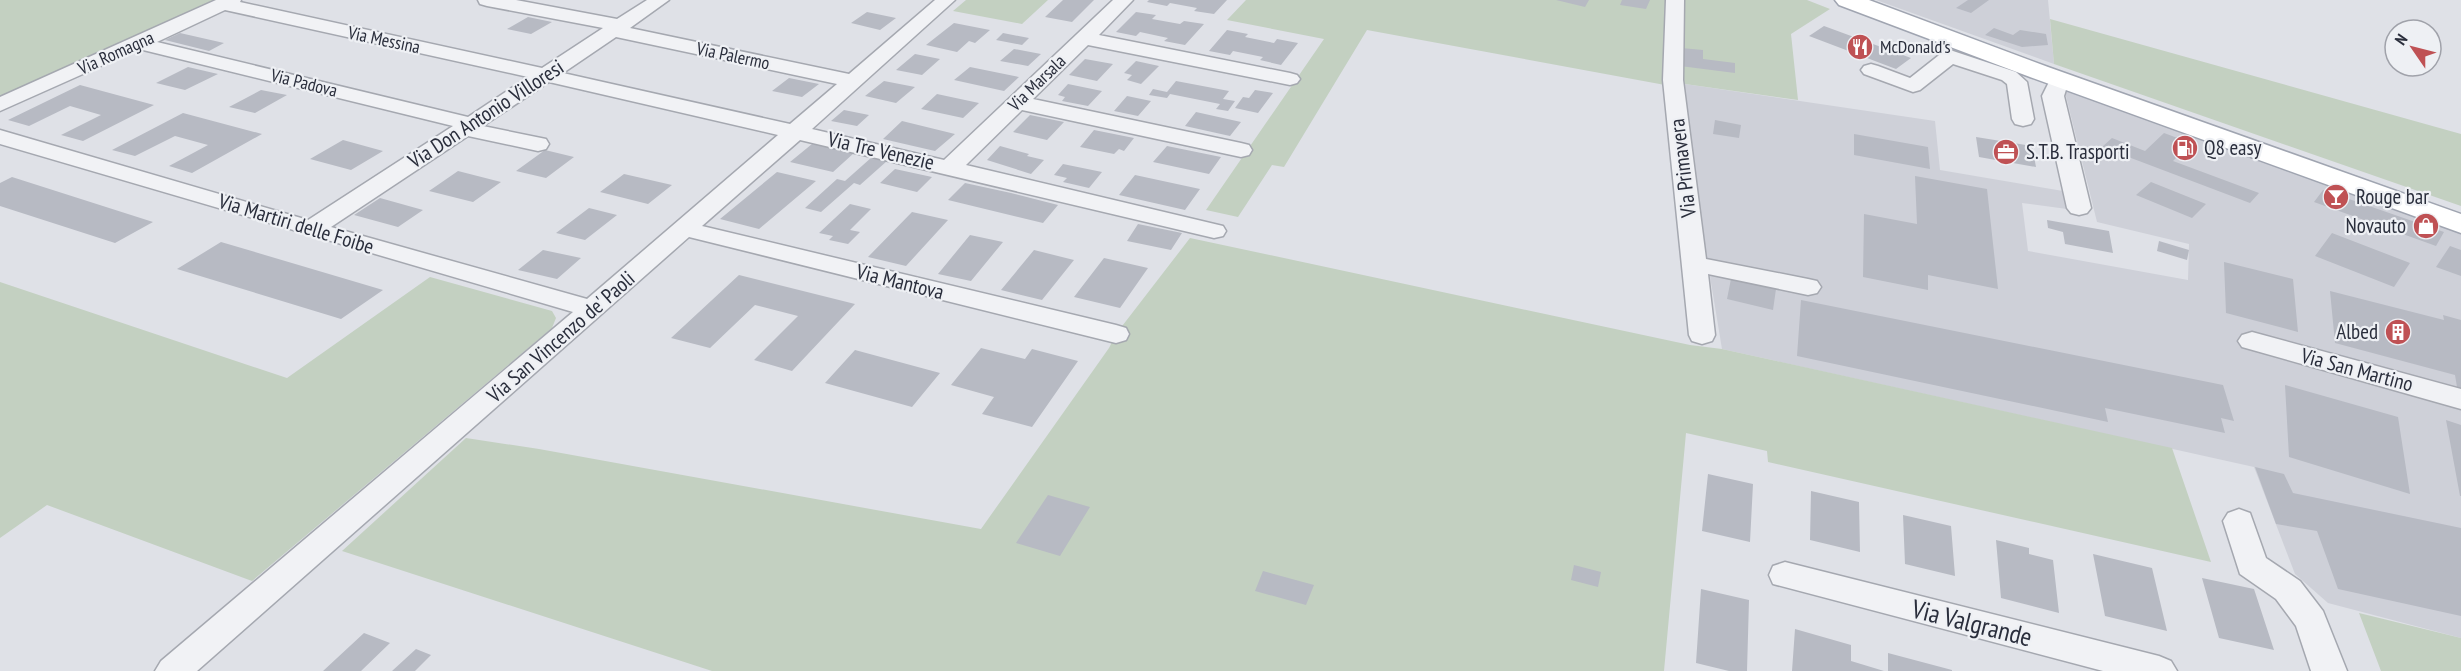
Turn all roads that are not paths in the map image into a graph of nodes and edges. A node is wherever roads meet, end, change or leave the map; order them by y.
1 (487, 0) edge
2 (660, 0) edge
3 (946, 0) edge
4 (1124, 0) edge
5 (1675, 0) edge
6 (1821, 0) edge
7 (1846, 0) edge
8 (1857, 0) edge
9 (228, 2) edge
10 (1879, 12) junction
11 (617, 28) junction
12 (1083, 38) junction
13 (138, 43) junction
14 (1975, 51) junction
15 (1871, 70) dead end
16 (546, 75) junction
17 (2049, 76) junction
18 (1290, 79) dead end
19 (853, 81) junction
20 (1017, 102) junction
21 (0, 105) edge
22 (2023, 119) dead end
23 (467, 126) junction
24 (795, 132) junction
25 (0, 137) edge
26 (538, 144) dead end
27 (1241, 150) dead end
28 (950, 167) junction
29 (2079, 208) dead end
30 (2461, 224) edge
31 (312, 229) junction
32 (685, 229) junction
33 (1214, 231) dead end
34 (1694, 264) junction
35 (1808, 287) dead end
36 (592, 309) junction
37 (1116, 334) dead end
38 (1702, 335) dead end
39 (2252, 342) dead end
40 (2461, 399) edge
41 (2239, 520) dead end
42 (1785, 575) dead end
43 (173, 671) edge
44 (2159, 671) edge
45 (2329, 671) edge

1 - 11 street, Via Palermo
2 - 11 street, Via Don Antonio Villoresi
3 - 19 street, Via San Vincenzo de' Paoli
4 - 12 street, Via Marsala
5 - 34 street, Via Primavera
6 - 14 main road
7 - 10 main road
8 - 10 main road
9 - 13 street, Via Romagna
9 - 16 street, Via Messina
10 - 14 main road
11 - 16 street, Via Don Antonio Villoresi
11 - 19 street, Via Palermo
12 - 18 street
12 - 20 street, Via Marsala
13 - 21 street, Via Romagna
13 - 23 street, Via Padova
14 - 17 main road
15 - 22 street
16 - 23 street, Via Don Antonio Villoresi
16 - 24 street, Via Tre Venezie
17 - 29 street
17 - 30 main road
19 - 24 street, Via San Vincenzo de' Paoli
20 - 27 street
20 - 28 street, Via Marsala
23 - 26 street, Via Padova
23 - 31 street, Via Don Antonio Villoresi
24 - 28 street, Via Tre Venezie
24 - 32 street, Via San Vincenzo de' Paoli
25 - 31 street, Via Martiri delle Foibe
28 - 33 street, Via Tre Venezie
31 - 36 street, Via Martiri delle Foibe
32 - 36 street, Via San Vincenzo de' Paoli
32 - 37 street, Via Mantova
34 - 35 street
34 - 38 street, Via Primavera
36 - 43 street, Via San Vincenzo de' Paoli
39 - 40 street, Via San Martino
41 - 45 street
42 - 44 street, Via Valgrande

